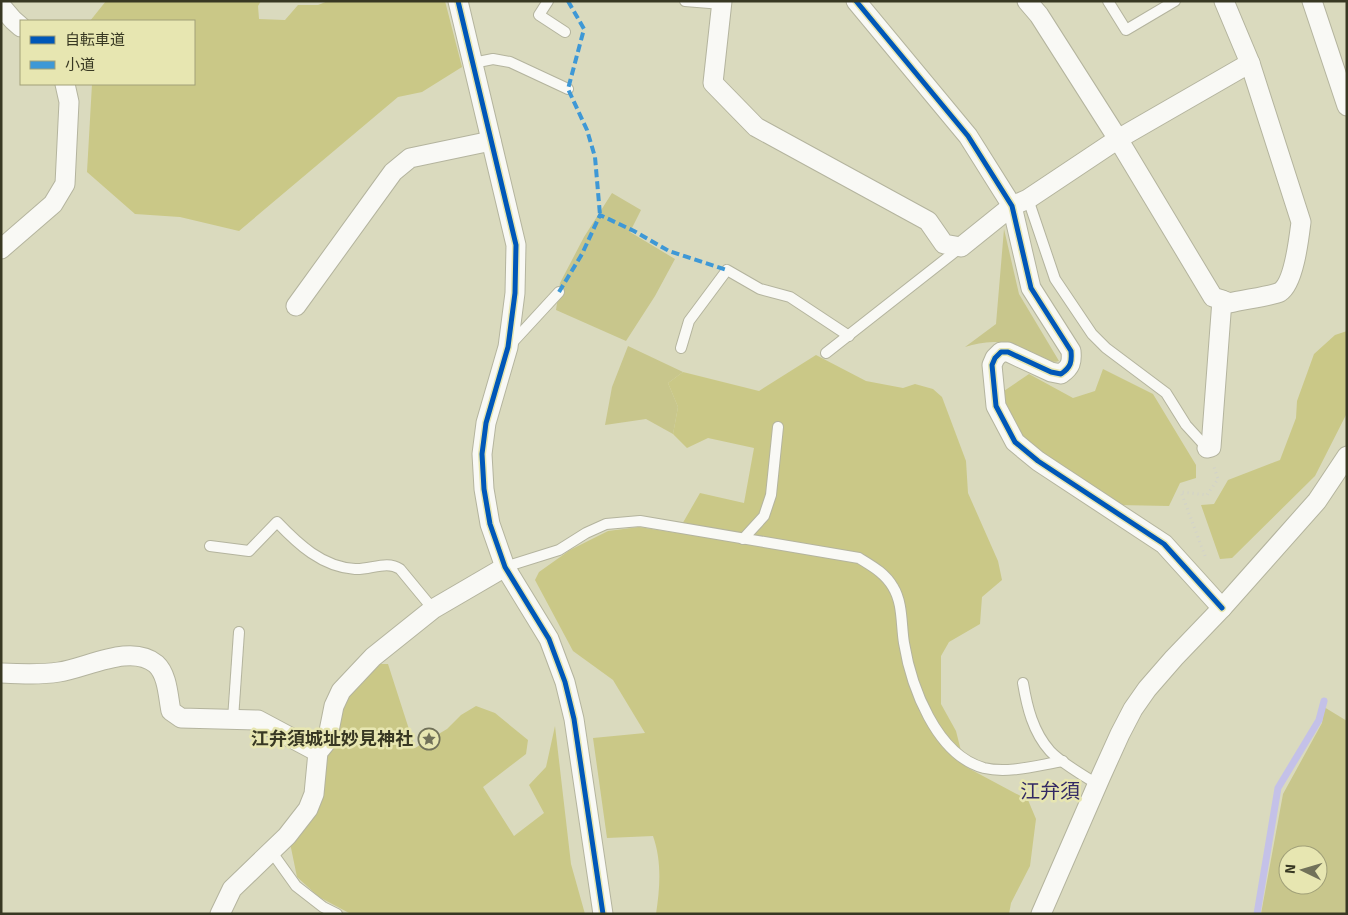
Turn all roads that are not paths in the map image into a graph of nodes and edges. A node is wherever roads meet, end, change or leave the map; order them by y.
1 (458, 1) edge
2 (548, 1) edge
3 (686, 1) edge
4 (856, 1) edge
5 (1027, 1) edge
6 (1108, 1) edge
7 (1175, 1) edge
8 (1224, 1) edge
9 (1312, 1) edge
10 (722, 2) edge
11 (1, 6) edge
12 (20, 26) edge
13 (565, 32) dead end
14 (473, 63) junction
15 (1250, 63) junction
16 (65, 85) edge
17 (568, 89) dead end
18 (1347, 106) edge
19 (1118, 139) junction
20 (491, 141) junction
21 (1020, 203) junction
22 (961, 247) junction
23 (1, 249) edge
24 (559, 292) dead end
25 (1222, 300) junction
26 (296, 306) dead end
27 (848, 336) junction
28 (508, 346) junction
29 (681, 348) dead end
30 (826, 353) dead end
31 (778, 427) dead end
32 (1210, 455) joint
33 (1347, 456) edge
34 (743, 539) junction
35 (210, 546) dead end
36 (505, 567) junction
37 (1222, 608) junction
38 (433, 609) junction
39 (239, 632) dead end
40 (1, 672) edge
41 (1023, 683) dead end
42 (233, 719) junction
43 (318, 752) junction
44 (1062, 761) junction
45 (1097, 784) junction
46 (271, 851) junction
47 (220, 914) edge
48 (337, 914) edge
49 (603, 914) edge
50 (1041, 914) edge

1 - 14 street
2 - 13 lane
3 - 10 lane
4 - 21 street
5 - 19 street
6 - 7 lane
8 - 15 street
9 - 18 street
10 - 22 street
11 - 12 street
14 - 17 lane
14 - 20 street
15 - 19 street
15 - 25 street
16 - 23 street
19 - 21 street
19 - 25 street
20 - 26 street
20 - 28 street
21 - 22 street
21 - 32 lane
21 - 37 street
22 - 27 lane
24 - 28 lane
25 - 32 street
27 - 29 lane
27 - 30 lane
28 - 36 street
31 - 34 lane
33 - 37 street
34 - 36 lane
34 - 44 lane
35 - 38 lane
36 - 38 street
36 - 49 street
37 - 45 street
38 - 43 street
39 - 42 lane
40 - 42 street
41 - 44 lane
42 - 43 street
43 - 46 street
44 - 45 lane
45 - 50 street
46 - 47 street
46 - 48 lane

